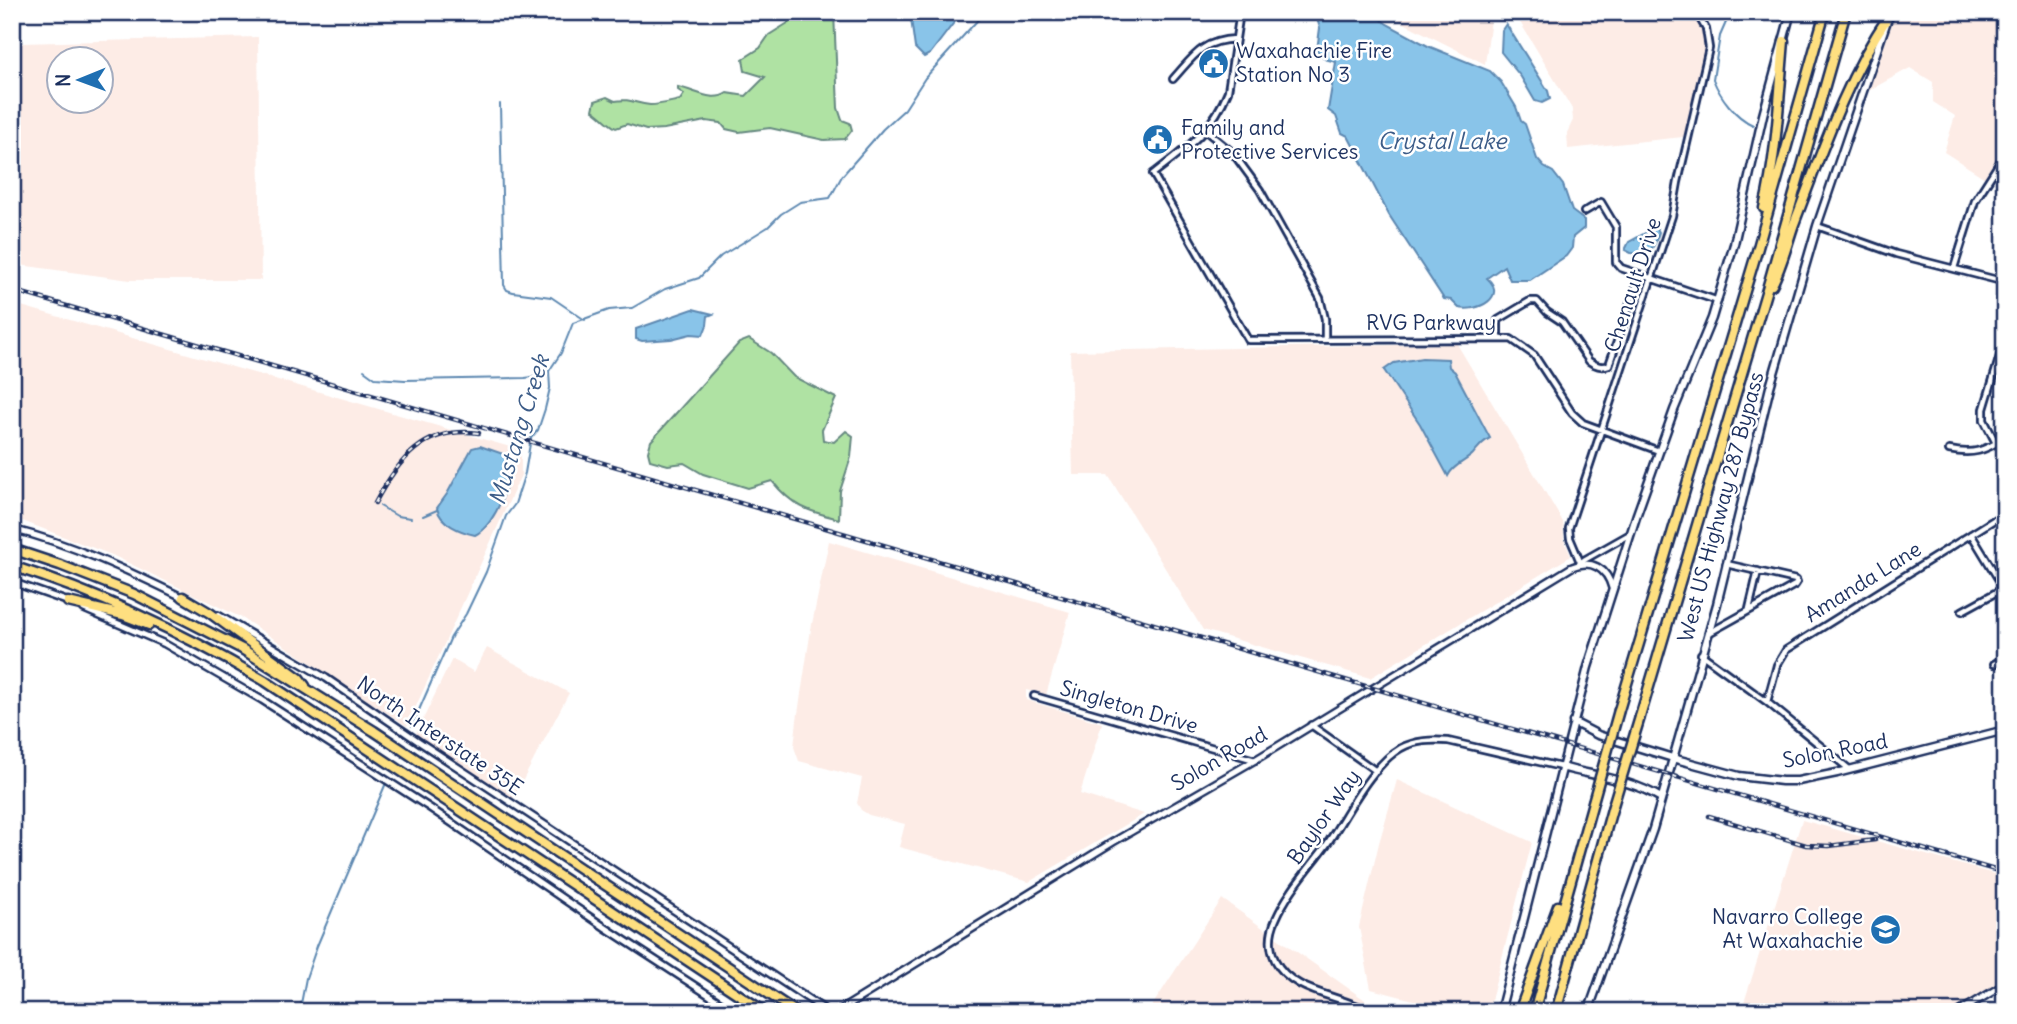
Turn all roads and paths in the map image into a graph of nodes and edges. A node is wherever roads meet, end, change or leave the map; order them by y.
1 (1240, 12) edge
2 (1696, 12) edge
3 (1791, 12) edge
4 (1825, 12) edge
5 (1846, 12) edge
6 (1889, 15) edge
7 (1236, 39) junction
8 (1784, 41) junction
9 (1173, 79) dead end
10 (1206, 131) junction
11 (2005, 154) edge
12 (1584, 212) dead end
13 (1817, 226) junction
14 (1754, 260) junction
15 (1954, 268) junction
16 (1640, 275) junction
17 (1653, 279) junction
18 (2005, 282) edge
19 (1767, 289) junction
20 (1717, 301) junction
21 (1498, 338) junction
22 (1325, 339) junction
23 (2005, 339) edge
24 (2002, 360) edge
25 (1601, 430) junction
26 (2005, 438) edge
27 (1996, 443) junction
28 (1949, 450) dead end
29 (1659, 452) junction
30 (2005, 513) edge
31 (12, 529) edge
32 (1631, 533) junction
33 (1971, 533) junction
34 (12, 549) edge
35 (1581, 564) junction
36 (1726, 564) junction
37 (12, 566) edge
38 (1758, 571) junction
39 (12, 582) edge
40 (2004, 589) edge
41 (1613, 591) junction
42 (183, 597) junction
43 (68, 602) junction
44 (1749, 610) junction
45 (1962, 611) dead end
46 (1708, 633) junction
47 (1701, 654) junction
48 (2005, 658) edge
49 (234, 663) junction
50 (1994, 664) dead end
51 (309, 691) junction
52 (1034, 696) dead end
53 (1767, 702) junction
54 (1573, 722) junction
55 (1311, 725) junction
56 (2005, 730) edge
57 (1672, 757) junction
58 (1255, 760) junction
59 (1561, 767) junction
60 (1849, 769) junction
61 (1376, 771) junction
62 (1661, 798) junction
63 (1568, 889) junction
64 (2005, 984) edge
65 (735, 1012) edge
66 (765, 1012) edge
67 (796, 1012) edge
68 (828, 1012) edge
69 (836, 1012) edge
70 (1370, 1012) edge
71 (1500, 1012) edge
72 (1519, 1012) edge
73 (1534, 1012) edge
74 (1558, 1012) edge
75 (1588, 1012) edge
76 (1959, 1012) edge

1 - 7 street
2 - 17 street, Chenault Drive
3 - 8 main road
4 - 14 highway
5 - 19 highway
6 - 13 main road, West US Highway 287 Bypass
6 - 19 highway
7 - 9 street
7 - 10 street
8 - 14 highway
8 - 20 main road
10 - 22 street
10 - 22 street, RVG Parkway
11 - 15 street
12 - 16 street
13 - 15 street
13 - 36 main road, West US Highway 287 Bypass
14 - 63 highway, bridge
15 - 18 street
16 - 17 street
16 - 21 street
17 - 20 street
17 - 25 street, Chenault Drive
19 - 74 highway, bridge
20 - 29 main road
21 - 22 street, RVG Parkway
21 - 25 street, RVG Parkway
23 - 24 street
24 - 27 street
25 - 29 street, RVG Parkway
25 - 35 street, Chenault Drive
26 - 27 street
27 - 28 street
29 - 32 main road
30 - 33 street, Amanda Lane
31 - 42 street, North Interstate 35E
32 - 35 street
32 - 41 main road
33 - 40 street
33 - 53 street, Amanda Lane
34 - 51 highway
35 - 41 street
35 - 55 street, Solon Road
36 - 38 street
36 - 46 main road, West US Highway 287 Bypass
37 - 49 highway
38 - 44 street
38 - 44 street
39 - 43 street
40 - 45 street
41 - 54 main road
42 - 51 highway
42 - 68 street, North Interstate 35E
43 - 49 highway
43 - 65 street
44 - 46 street
46 - 47 main road, West US Highway 287 Bypass
47 - 53 street
47 - 57 main road, West US Highway 287 Bypass
48 - 50 street
49 - 66 highway
51 - 67 highway
52 - 58 street, Singleton Drive
53 - 60 street
54 - 57 main road, Solon Road
54 - 59 main road
55 - 58 street, Solon Road
55 - 61 street
56 - 60 main road, Solon Road
57 - 60 main road, Solon Road
57 - 62 main road, West US Highway 287 Bypass
58 - 69 street, Solon Road
59 - 61 street, Baylor Way
59 - 62 main road
59 - 71 main road
61 - 70 street, Baylor Way
62 - 75 main road, West US Highway 287 Bypass
63 - 72 highway
63 - 73 highway
64 - 76 street

